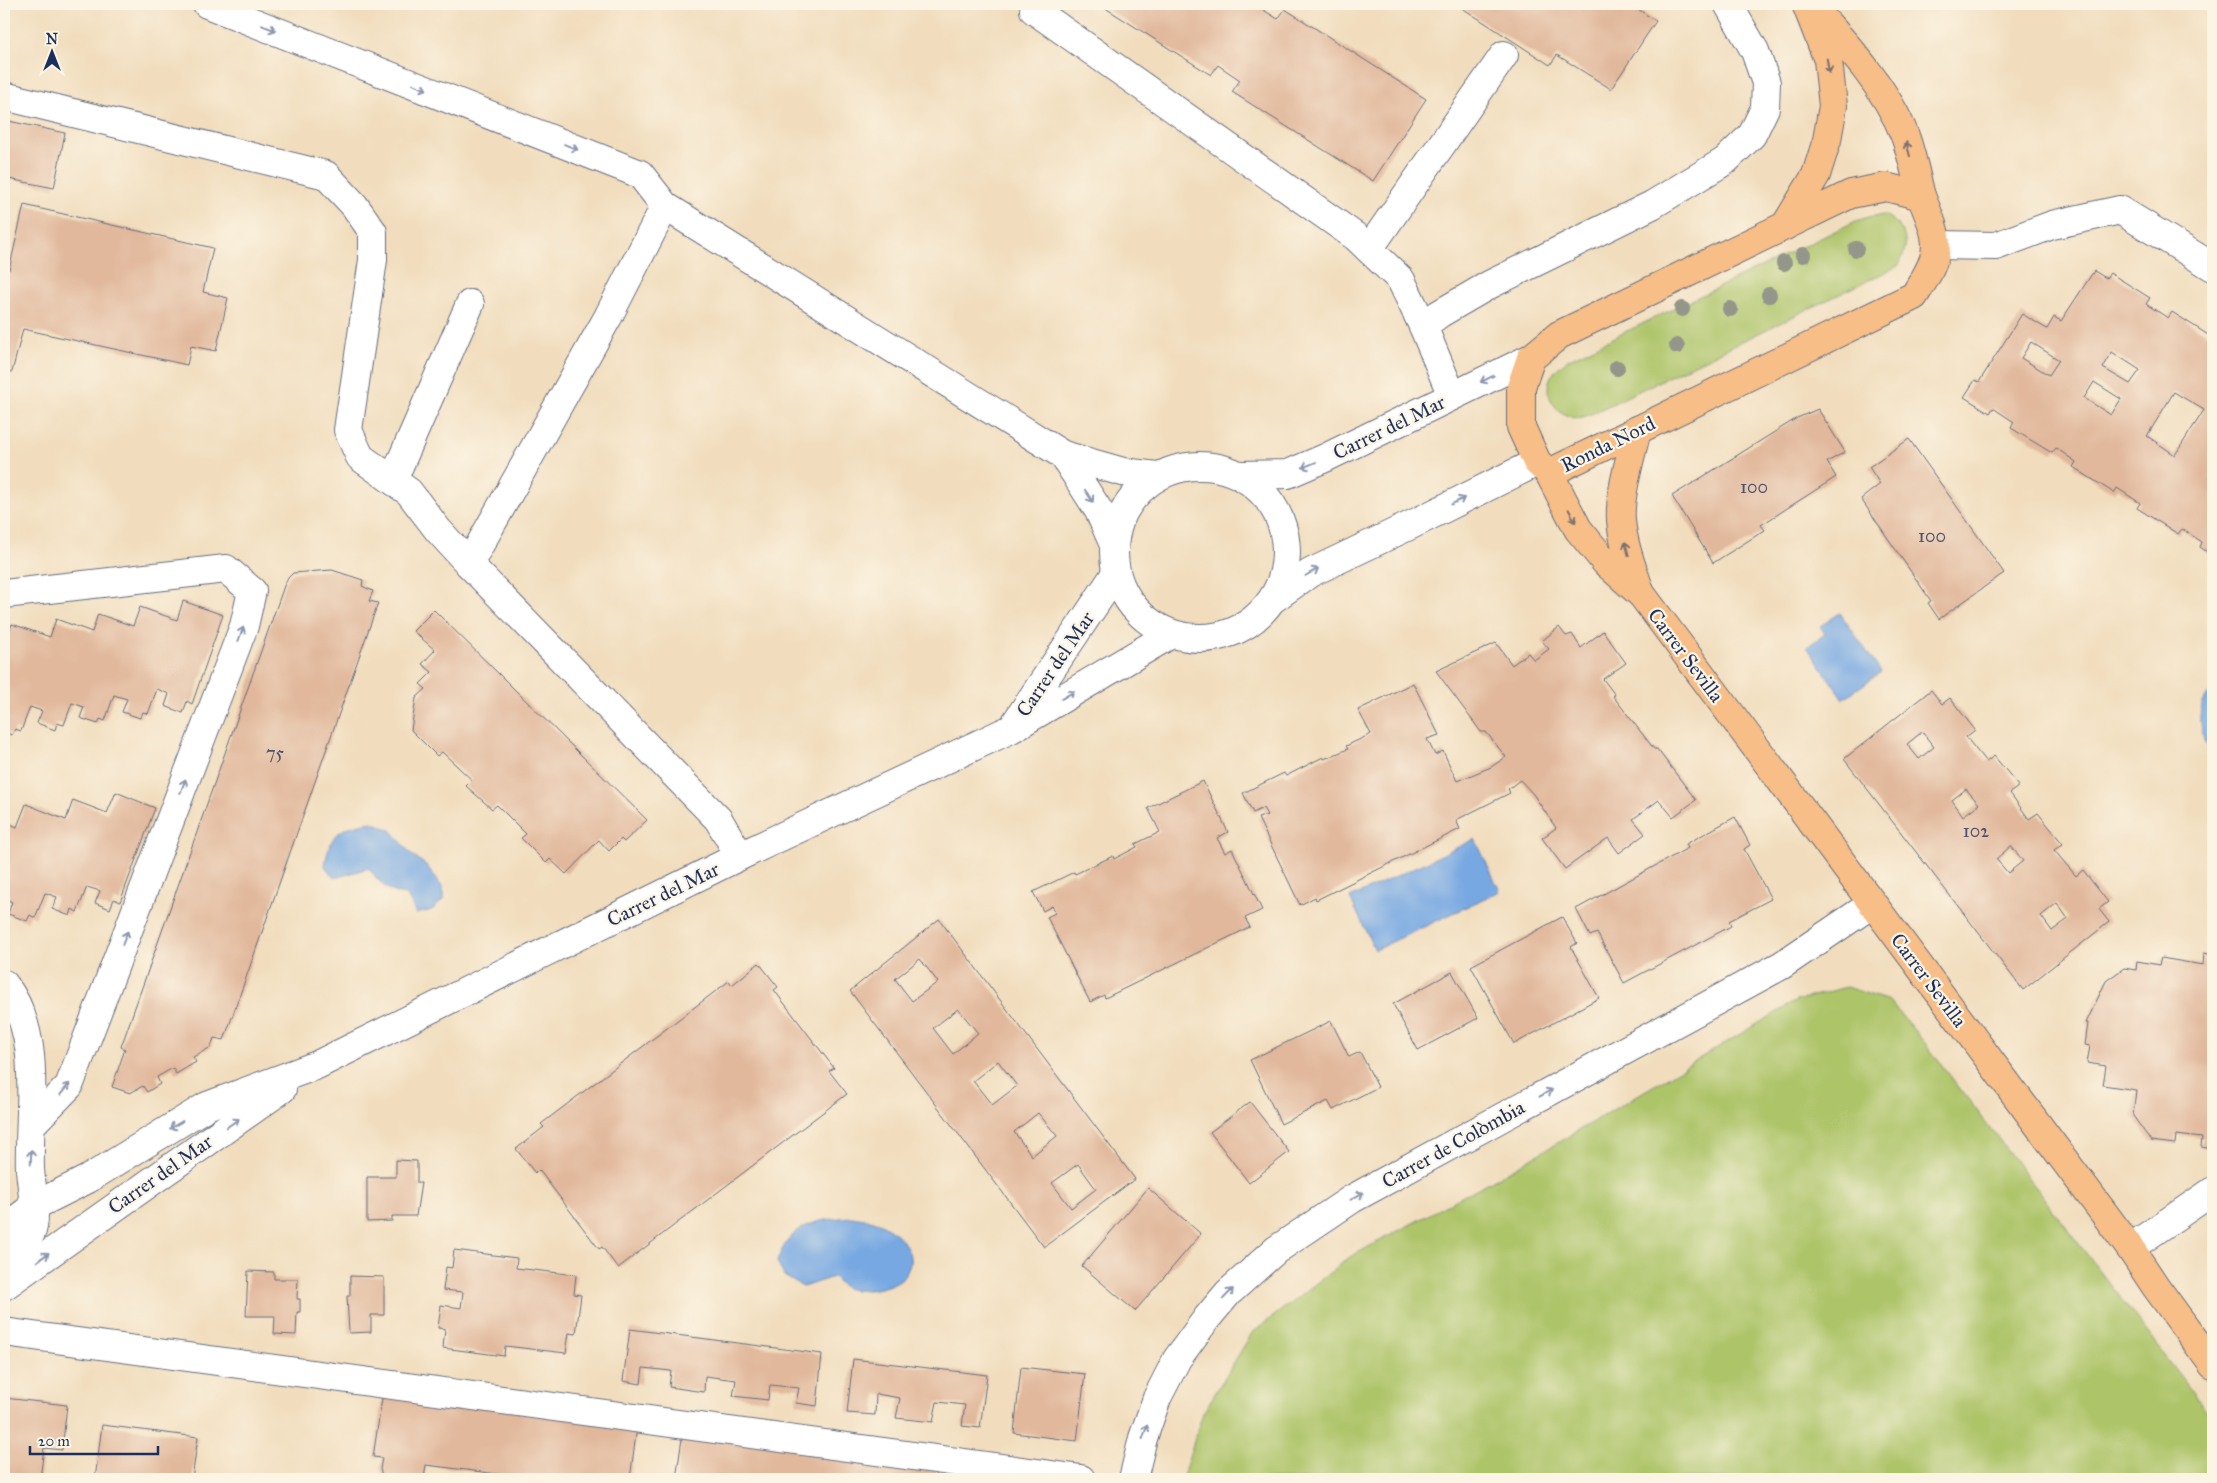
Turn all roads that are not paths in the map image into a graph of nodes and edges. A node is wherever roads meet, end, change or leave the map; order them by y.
1 (207, 4) edge
2 (1728, 4) edge
3 (1806, 4) edge
4 (1810, 4) edge
5 (1034, 10) dead end
6 (1504, 55) dead end
7 (4, 96) edge
8 (1921, 196) junction
9 (665, 206) junction
10 (1785, 226) junction
11 (1938, 245) junction
12 (1369, 249) junction
13 (2213, 267) edge
14 (470, 304) dead end
15 (1423, 326) junction
16 (1531, 358) junction
17 (1452, 396) junction
18 (1637, 430) junction
19 (1063, 455) junction
20 (1543, 467) junction
21 (1240, 475) junction
22 (1157, 476) junction
23 (393, 480) junction
24 (1114, 545) junction
25 (469, 564) junction
26 (1116, 573) junction
27 (4, 594) edge
28 (1642, 595) junction
29 (1272, 600) junction
30 (1171, 634) junction
31 (1011, 729) junction
32 (740, 856) junction
33 (1872, 904) junction
34 (4, 984) edge
35 (317, 1065) junction
36 (32, 1124) junction
37 (2213, 1190) edge
38 (34, 1206) junction
39 (4, 1229) edge
40 (2130, 1248) junction
41 (4, 1260) edge
42 (4, 1286) edge
43 (4, 1332) edge
44 (2213, 1365) edge
45 (1081, 1479) edge
46 (1133, 1479) edge

1 -> 9 street
2 - 15 street
3 -> 10 main road
8 -> 4 main road
5 - 12 street
6 - 12 street
7 - 23 street
8 - 10 main road
8 - 11 main road
9 - 19 street
9 - 25 street
10 - 16 main road
11 - 13 street
11 - 18 main road, Ronda Nord
12 - 15 street
14 - 23 street
15 - 17 street
16 -> 17 street, Carrer del Mar
16 - 20 main road, Ronda Nord
17 -> 21 street, Carrer del Mar
18 - 20 main road, Ronda Nord
28 -> 18 main road, Carrer Sevilla
19 - 22 street
19 -> 24 street
20 -> 28 main road, Carrer Sevilla
29 -> 20 street
21 - 22 street
21 - 29 street
22 - 24 street
23 - 25 street
24 - 26 street
25 - 32 street
26 - 30 street
26 - 31 street, Carrer del Mar
36 -> 27 street
28 - 33 main road, Carrer Sevilla
29 - 30 street
31 -> 30 street, Carrer del Mar
31 - 32 street, Carrer del Mar
32 - 35 street, Carrer del Mar
33 - 40 main road, Carrer Sevilla
46 -> 33 street, Carrer de Colòmbia
34 - 36 street
35 -> 38 street, Carrer del Mar
42 -> 35 street, Carrer del Mar
38 -> 36 street
37 - 40 street
38 - 39 street, Carrer del Mar
38 - 41 street
40 - 44 main road, Carrer Sevilla
43 - 45 street

